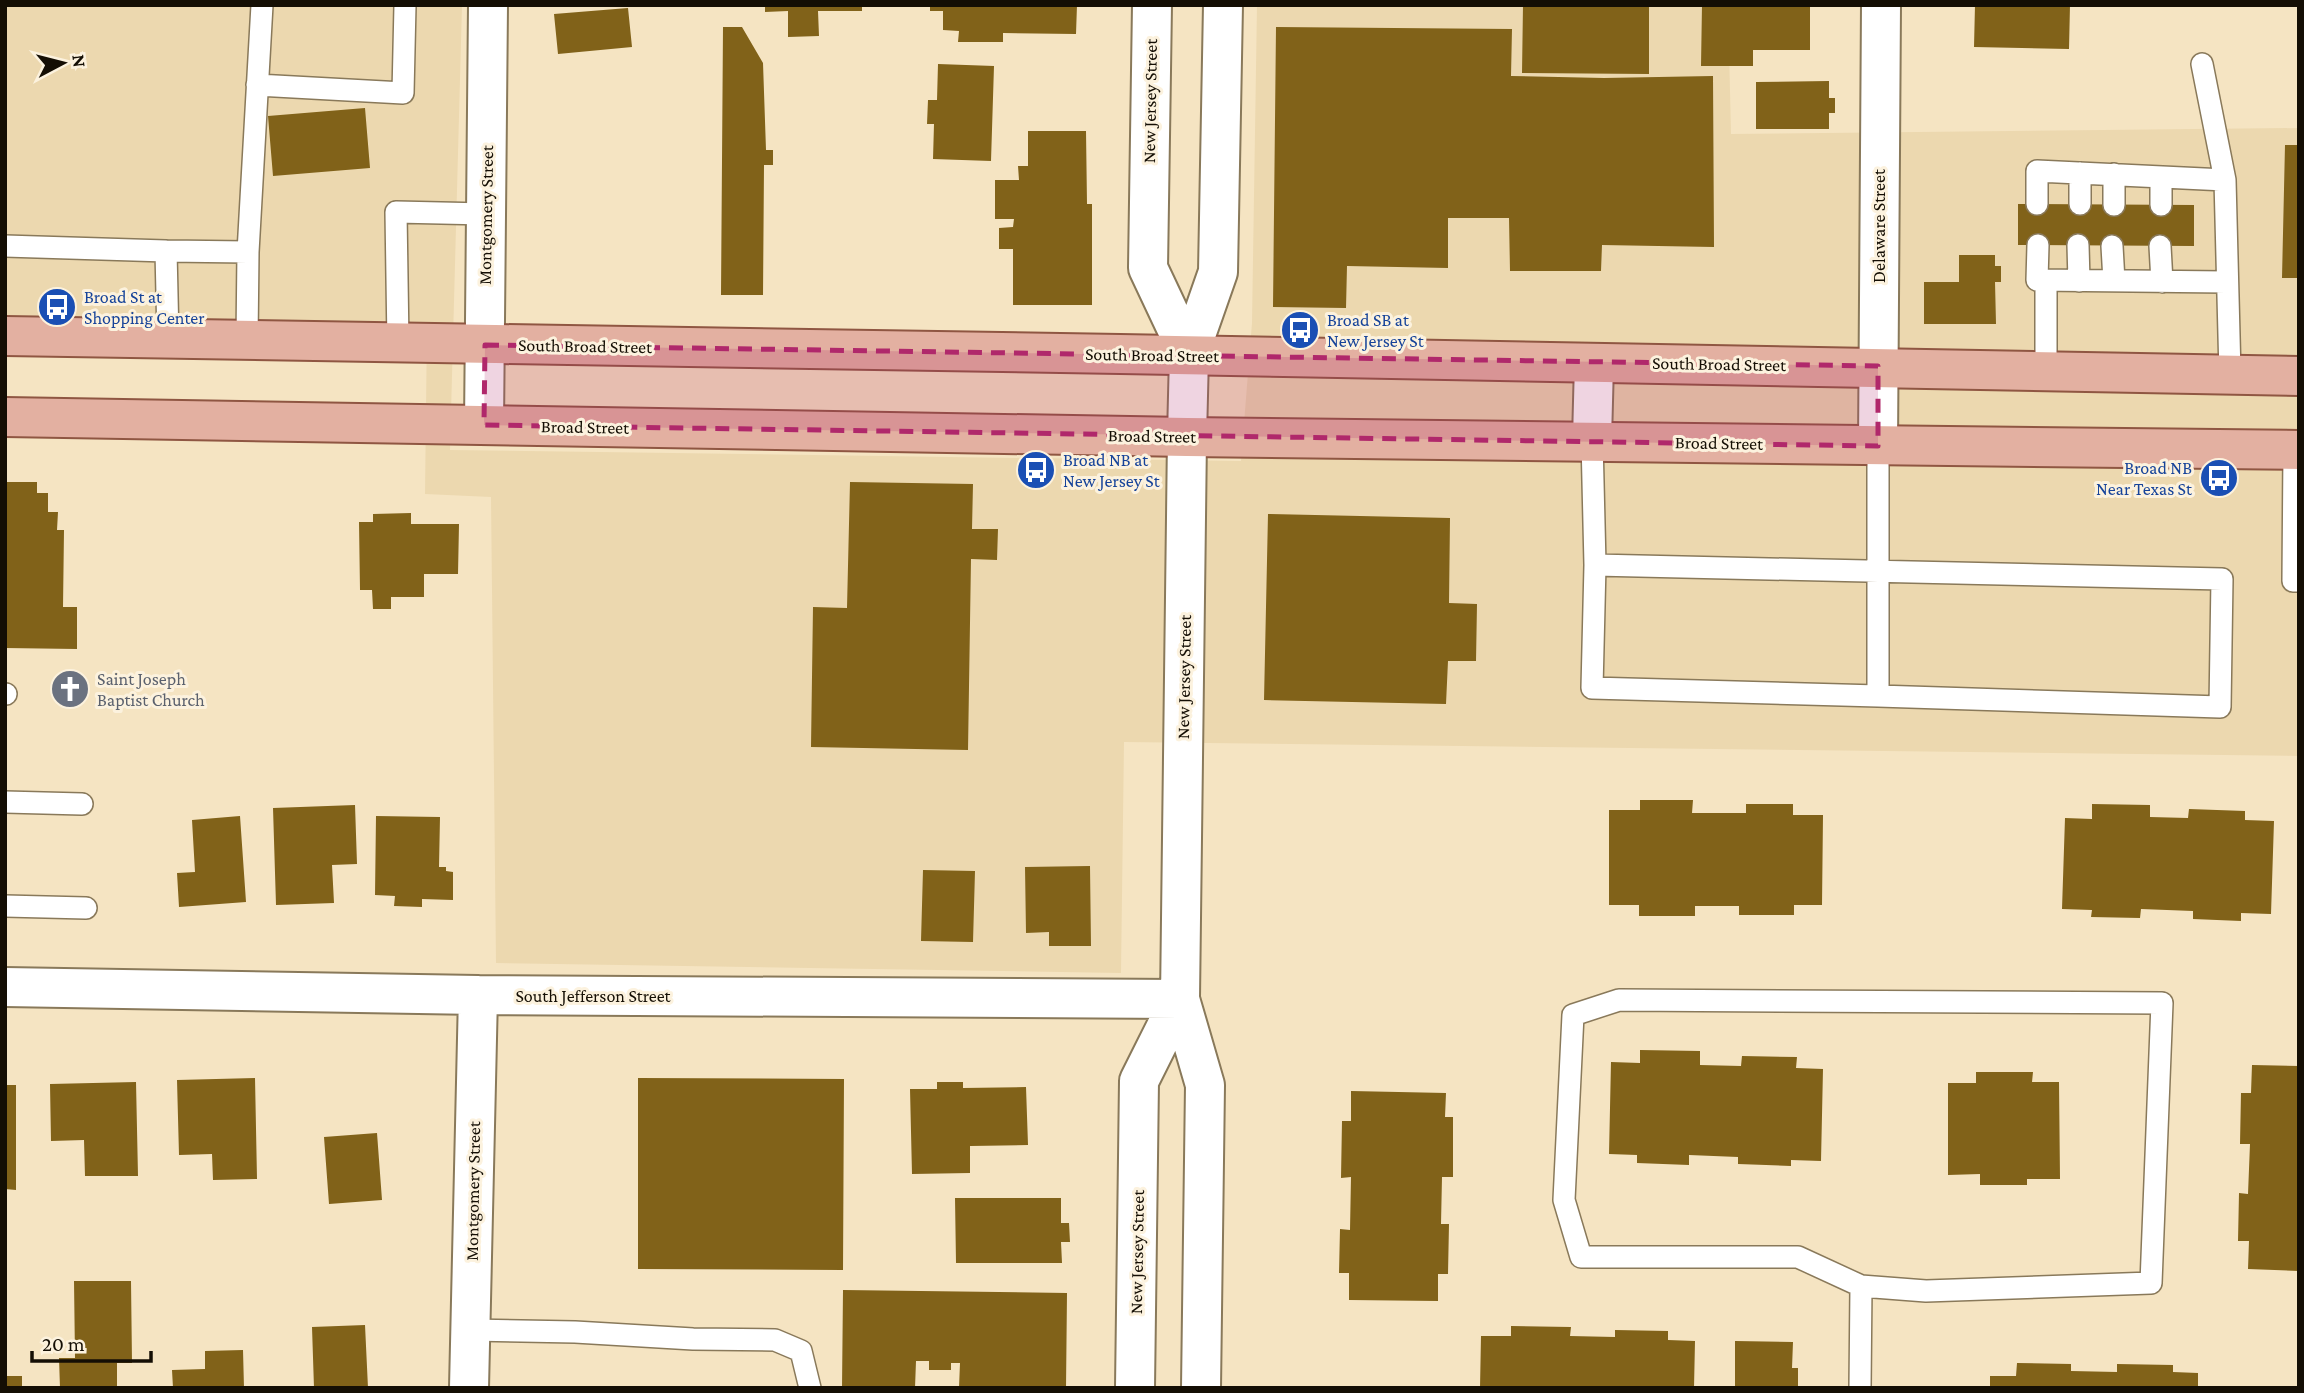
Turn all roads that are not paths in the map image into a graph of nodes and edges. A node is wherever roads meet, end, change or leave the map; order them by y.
1 (262, 5) edge
2 (405, 5) edge
3 (488, 5) edge
4 (1152, 5) edge
5 (1223, 5) edge
6 (1881, 5) edge
7 (2202, 64) dead end
8 (257, 85) junction
9 (2080, 173) junction
10 (2114, 174) junction
11 (2161, 177) junction
12 (2225, 180) junction
13 (2037, 204) dead end
14 (2080, 204) dead end
15 (2114, 205) dead end
16 (2161, 205) dead end
17 (486, 214) junction
18 (2038, 245) dead end
19 (2078, 245) dead end
20 (5, 246) edge
21 (2112, 246) dead end
22 (2160, 246) dead end
23 (166, 251) junction
24 (248, 251) junction
25 (2046, 280) junction
26 (2079, 281) junction
27 (2114, 281) junction
28 (2162, 282) junction
29 (2226, 282) junction
30 (5, 336) edge
31 (168, 339) junction
32 (247, 340) junction
33 (398, 344) junction
34 (485, 345) junction
35 (1189, 355) junction
36 (1594, 363) junction
37 (1878, 366) junction
38 (2046, 370) junction
39 (2230, 374) junction
40 (2299, 376) edge
41 (5, 417) edge
42 (484, 425) junction
43 (1187, 436) junction
44 (1592, 440) junction
45 (1878, 446) junction
46 (2296, 450) edge
47 (1595, 565) junction
48 (1878, 571) junction
49 (2299, 582) edge
50 (1878, 696) junction
51 (5, 802) edge
52 (82, 804) dead end
53 (5, 906) edge
54 (86, 908) dead end
55 (5, 988) edge
56 (478, 995) junction
57 (1180, 999) junction
58 (1861, 1286) junction
59 (470, 1330) junction
60 (469, 1388) edge
61 (810, 1388) edge
62 (1135, 1388) edge
63 (1201, 1388) edge
64 (1860, 1388) edge

1 - 8 lane
2 - 8 lane
3 - 17 street, Montgomery Street
4 - 35 street, New Jersey Street
5 - 35 street, New Jersey Street
6 - 37 street, Delaware Street
7 - 12 lane
8 - 24 lane
9 - 10 lane
9 - 13 lane
9 - 14 lane
10 - 11 lane
10 - 15 lane
11 - 12 lane
11 - 16 lane
12 - 29 lane
17 - 33 lane
17 - 34 street, Montgomery Street
18 - 25 lane
19 - 26 lane
20 - 23 lane
21 - 27 lane
22 - 28 lane
23 - 24 lane
23 - 31 lane
24 - 32 lane
25 - 26 lane
25 - 38 lane
26 - 27 lane
27 - 28 lane
28 - 29 lane
29 - 39 lane
30 - 31 main road, South Broad Street
31 - 32 main road, South Broad Street
32 - 33 main road, South Broad Street
33 - 34 main road, South Broad Street
34 - 35 main road, South Broad Street
34 - 42 street, Montgomery Street
35 - 36 main road, South Broad Street
35 - 43 street, New Jersey Street
36 - 37 main road, South Broad Street
36 - 44 street
37 - 38 main road, South Broad Street
37 - 45 street, Delaware Street
38 - 39 main road, South Broad Street
39 - 40 main road, South Broad Street
41 - 42 main road, Broad Street
42 - 43 main road, Broad Street
43 - 44 main road, Broad Street
43 - 57 street, New Jersey Street
44 - 45 main road, Broad Street
44 - 47 lane
45 - 46 main road, Broad Street
45 - 48 lane
46 - 49 lane
47 - 48 lane
47 - 50 lane
48 - 50 lane
48 - 50 lane
51 - 52 lane
53 - 54 lane
55 - 56 street, South Jefferson Street
56 - 57 street, South Jefferson Street
56 - 59 street, Montgomery Street
57 - 62 street, New Jersey Street
57 - 63 street, New Jersey Street
58 - 58 lane
58 - 64 lane
59 - 60 street, Montgomery Street
59 - 61 lane

